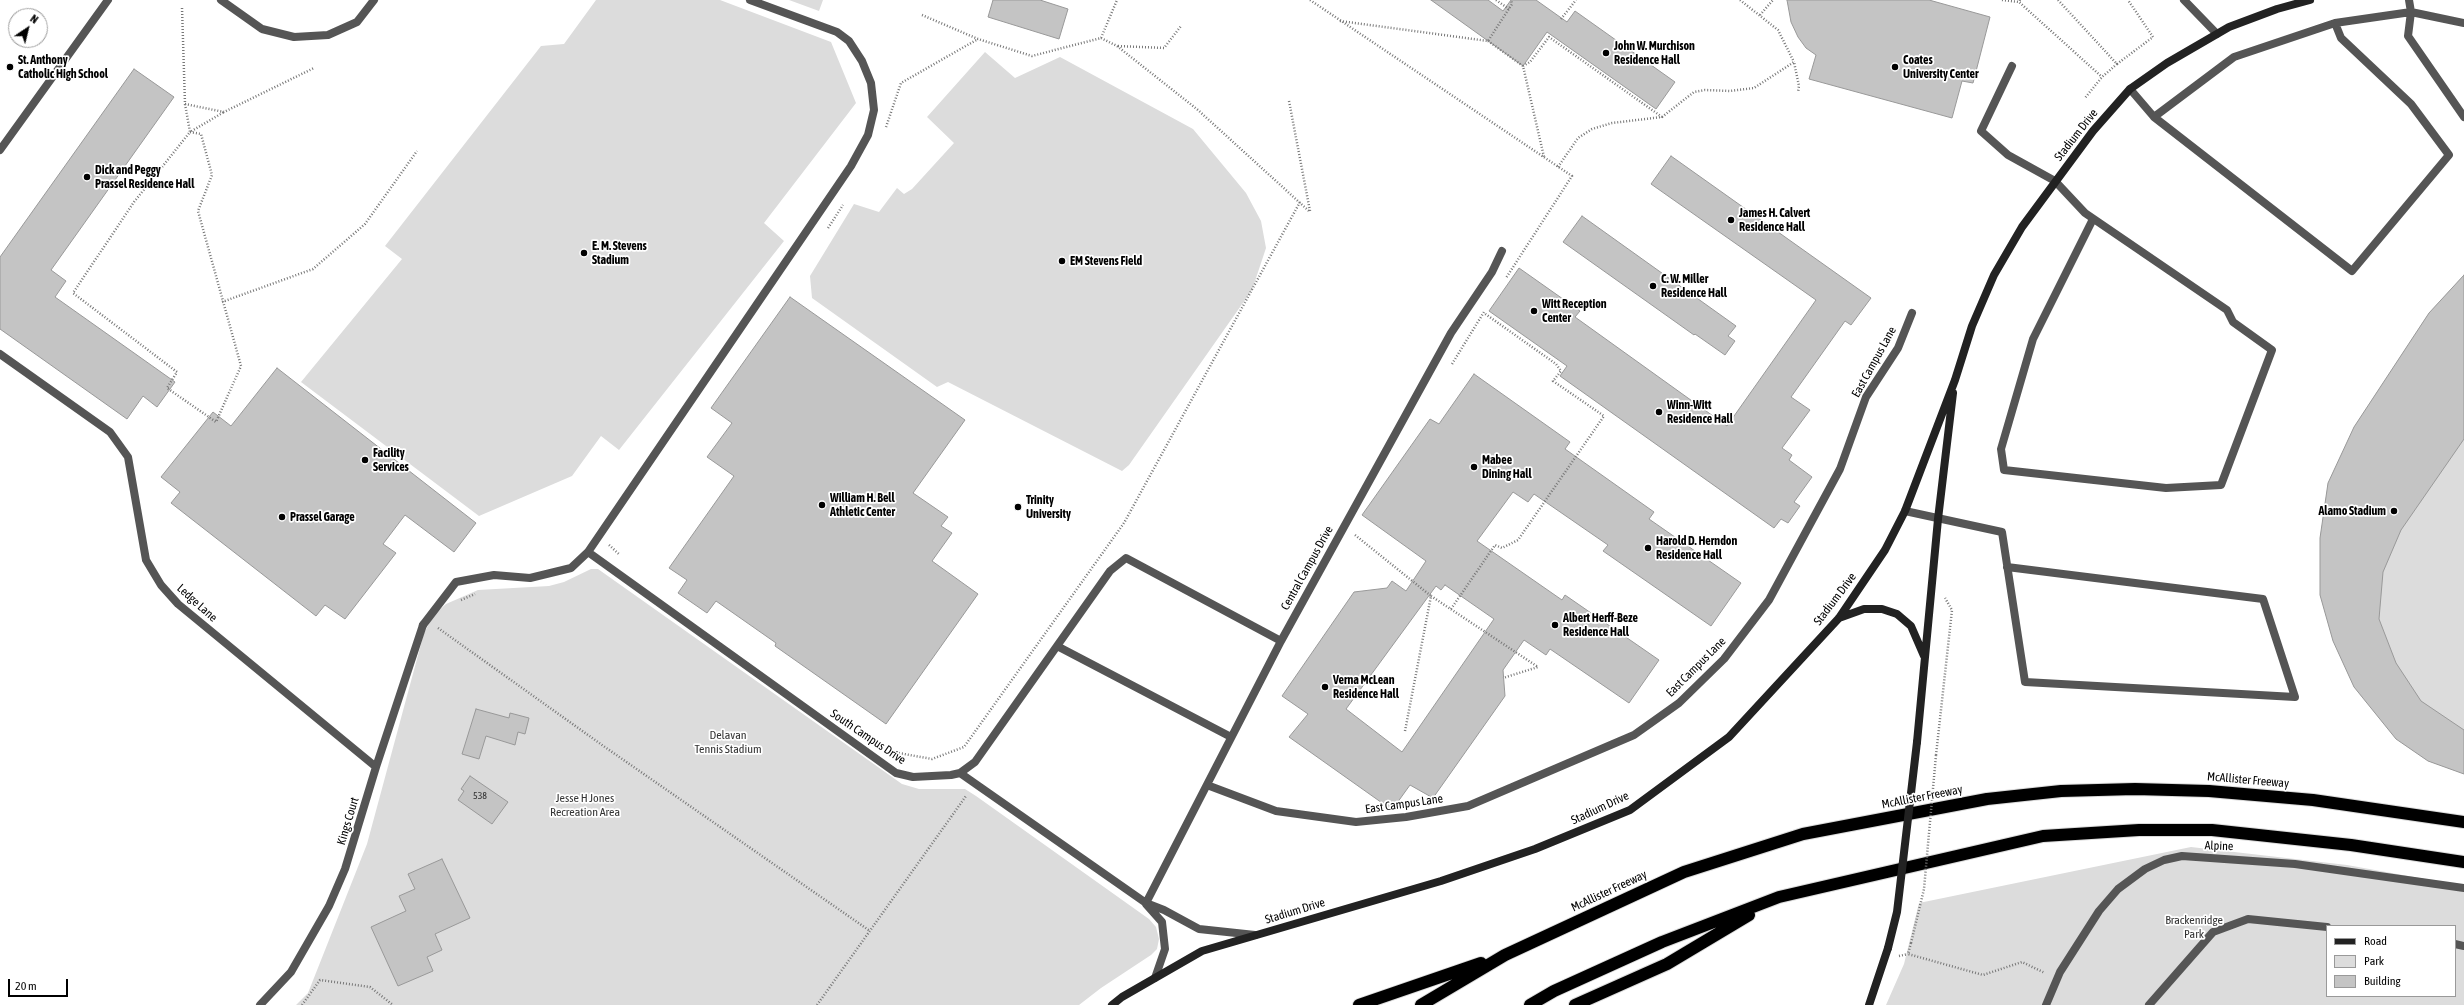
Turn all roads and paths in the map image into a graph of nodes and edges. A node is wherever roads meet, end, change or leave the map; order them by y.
1 (108, 0) edge
2 (221, 0) edge
3 (374, 0) edge
4 (750, 0) edge
5 (1116, 0) edge
6 (1310, 0) edge
7 (1496, 0) edge
8 (1511, 0) edge
9 (1576, 0) edge
10 (1740, 0) edge
11 (1772, 0) edge
12 (2002, 0) edge
13 (2019, 0) edge
14 (2058, 0) edge
15 (2128, 0) edge
16 (2184, 0) edge
17 (2310, 0) edge
18 (2409, 0) edge
19 (182, 8) dead end
20 (1509, 9) junction
21 (2411, 12) junction
22 (922, 15) dead end
23 (1760, 16) junction
24 (1561, 18) dead end
25 (1340, 21) junction
26 (2336, 23) junction
27 (2464, 23) edge
28 (1181, 26) dead end
29 (2217, 34) junction
30 (1101, 38) junction
31 (978, 40) junction
32 (1488, 41) junction
33 (1117, 46) junction
34 (1794, 62) junction
35 (2117, 64) junction
36 (1523, 66) junction
37 (2012, 66) dead end
38 (314, 68) dead end
39 (2102, 77) junction
40 (2130, 89) junction
41 (1798, 92) dead end
42 (2085, 98) dead end
43 (1289, 101) dead end
44 (185, 104) junction
45 (224, 112) junction
46 (1662, 117) junction
47 (2154, 117) junction
48 (2464, 117) edge
49 (884, 131) dead end
50 (190, 132) junction
51 (0, 150) edge
52 (417, 151) dead end
53 (1544, 158) junction
54 (1558, 167) junction
55 (2055, 181) junction
56 (1300, 202) junction
57 (844, 204) dead end
58 (2093, 219) junction
59 (827, 229) dead end
60 (1502, 251) dead end
61 (1505, 280) dead end
62 (222, 302) junction
63 (1488, 306) dead end
64 (1484, 313) junction
65 (1912, 313) dead end
66 (0, 354) edge
67 (1450, 368) dead end
68 (1955, 380) junction
69 (1905, 511) junction
70 (1938, 519) junction
71 (1351, 532) dead end
72 (612, 538) dead end
73 (588, 552) junction
74 (625, 560) dead end
75 (2007, 566) junction
76 (1932, 577) junction
77 (479, 592) dead end
78 (1431, 596) junction
79 (460, 601) dead end
80 (1451, 609) junction
81 (1839, 618) junction
82 (436, 626) dead end
83 (1281, 641) junction
84 (1057, 646) junction
85 (1924, 657) junction
86 (1503, 678) dead end
87 (1405, 731) dead end
88 (1231, 737) junction
89 (891, 752) dead end
90 (376, 767) junction
91 (960, 773) junction
92 (1207, 784) junction
93 (966, 796) dead end
94 (2464, 822) edge
95 (2464, 862) edge
96 (2464, 888) edge
97 (1779, 897) junction
98 (1146, 903) junction
99 (2326, 927) edge
100 (870, 931) junction
101 (1256, 935) junction
102 (1505, 955) junction
103 (1155, 978) junction
104 (2056, 979) junction
105 (260, 1005) edge
106 (302, 1005) edge
107 (392, 1005) edge
108 (817, 1005) edge
109 (1112, 1005) edge
110 (1359, 1005) edge
111 (1421, 1005) edge
112 (1530, 1005) edge
113 (1575, 1005) edge
114 (1869, 1005) edge
115 (2046, 1005) edge
116 (2150, 1005) edge

1 - 51 street
2 - 3 street
4 - 73 street, Kings Court
5 - 30 path
6 - 25 path
7 - 20 path
8 - 20 path
9 - 24 path
10 - 23 path
11 - 23 path
12 - 13 path
13 - 39 path
14 - 35 path
15 - 35 path
16 - 29 street
17 - 29 main road, Stadium Drive
18 - 21 street
19 - 44 path
20 - 32 path
21 - 26 street
21 - 27 street
21 - 48 street
22 - 31 path
23 - 34 path
25 - 32 path
25 - 53 path
26 - 47 street
26 - 47 street
28 - 33 path
29 - 40 main road, Stadium Drive
30 - 31 path
30 - 33 path
31 - 49 path
32 - 36 path
33 - 56 path
34 - 41 path
34 - 46 path
35 - 39 path
36 - 46 path
36 - 53 path
37 - 55 street
38 - 45 path
39 - 42 path
40 - 47 street
40 - 55 main road, Stadium Drive
43 - 56 path
44 - 45 path
44 - 50 path
45 - 50 path
46 - 54 path
50 - 62 path
50 - 62 path
52 - 62 path
53 - 54 path
54 - 61 path
55 - 58 street
55 - 68 main road, Stadium Drive
56 - 89 path
57 - 59 path
58 - 58 street
60 - 83 street, Central Campus Drive
63 - 64 path
64 - 67 path
64 - 80 path
65 - 92 street, East Campus Lane
66 - 90 street, Ledge Lane
68 - 69 main road, Stadium Drive
68 - 70 main road, Stadium Drive
69 - 70 street
69 - 81 main road, Stadium Drive
70 - 75 street
70 - 76 main road, Stadium Drive
71 - 78 path
72 - 74 path
73 - 90 street, Kings Court
73 - 91 street, South Campus Drive
75 - 75 street
76 - 85 main road, Stadium Drive
76 - 104 path, bridge
77 - 79 path
78 - 80 path
78 - 87 path
80 - 86 path
81 - 85 main road
81 - 101 main road, Stadium Drive
82 - 100 path
83 - 84 street
83 - 88 street, Central Campus Drive
84 - 88 street
84 - 91 street
85 - 114 main road, Stadium Drive, bridge
88 - 92 street, Central Campus Drive
90 - 105 street, Kings Court
91 - 98 street
92 - 98 street, Central Campus Drive
93 - 100 path
94 - 102 highway, McAllister Freeway
95 - 97 highway
96 - 104 street, Alpine
97 - 112 highway
97 - 113 highway
98 - 101 street
98 - 103 street
99 - 116 street
100 - 108 path
101 - 103 main road, Stadium Drive
102 - 110 highway
102 - 111 highway, McAllister Freeway
103 - 109 main road, Stadium Drive
104 - 115 street, Alpine
106 - 107 path

